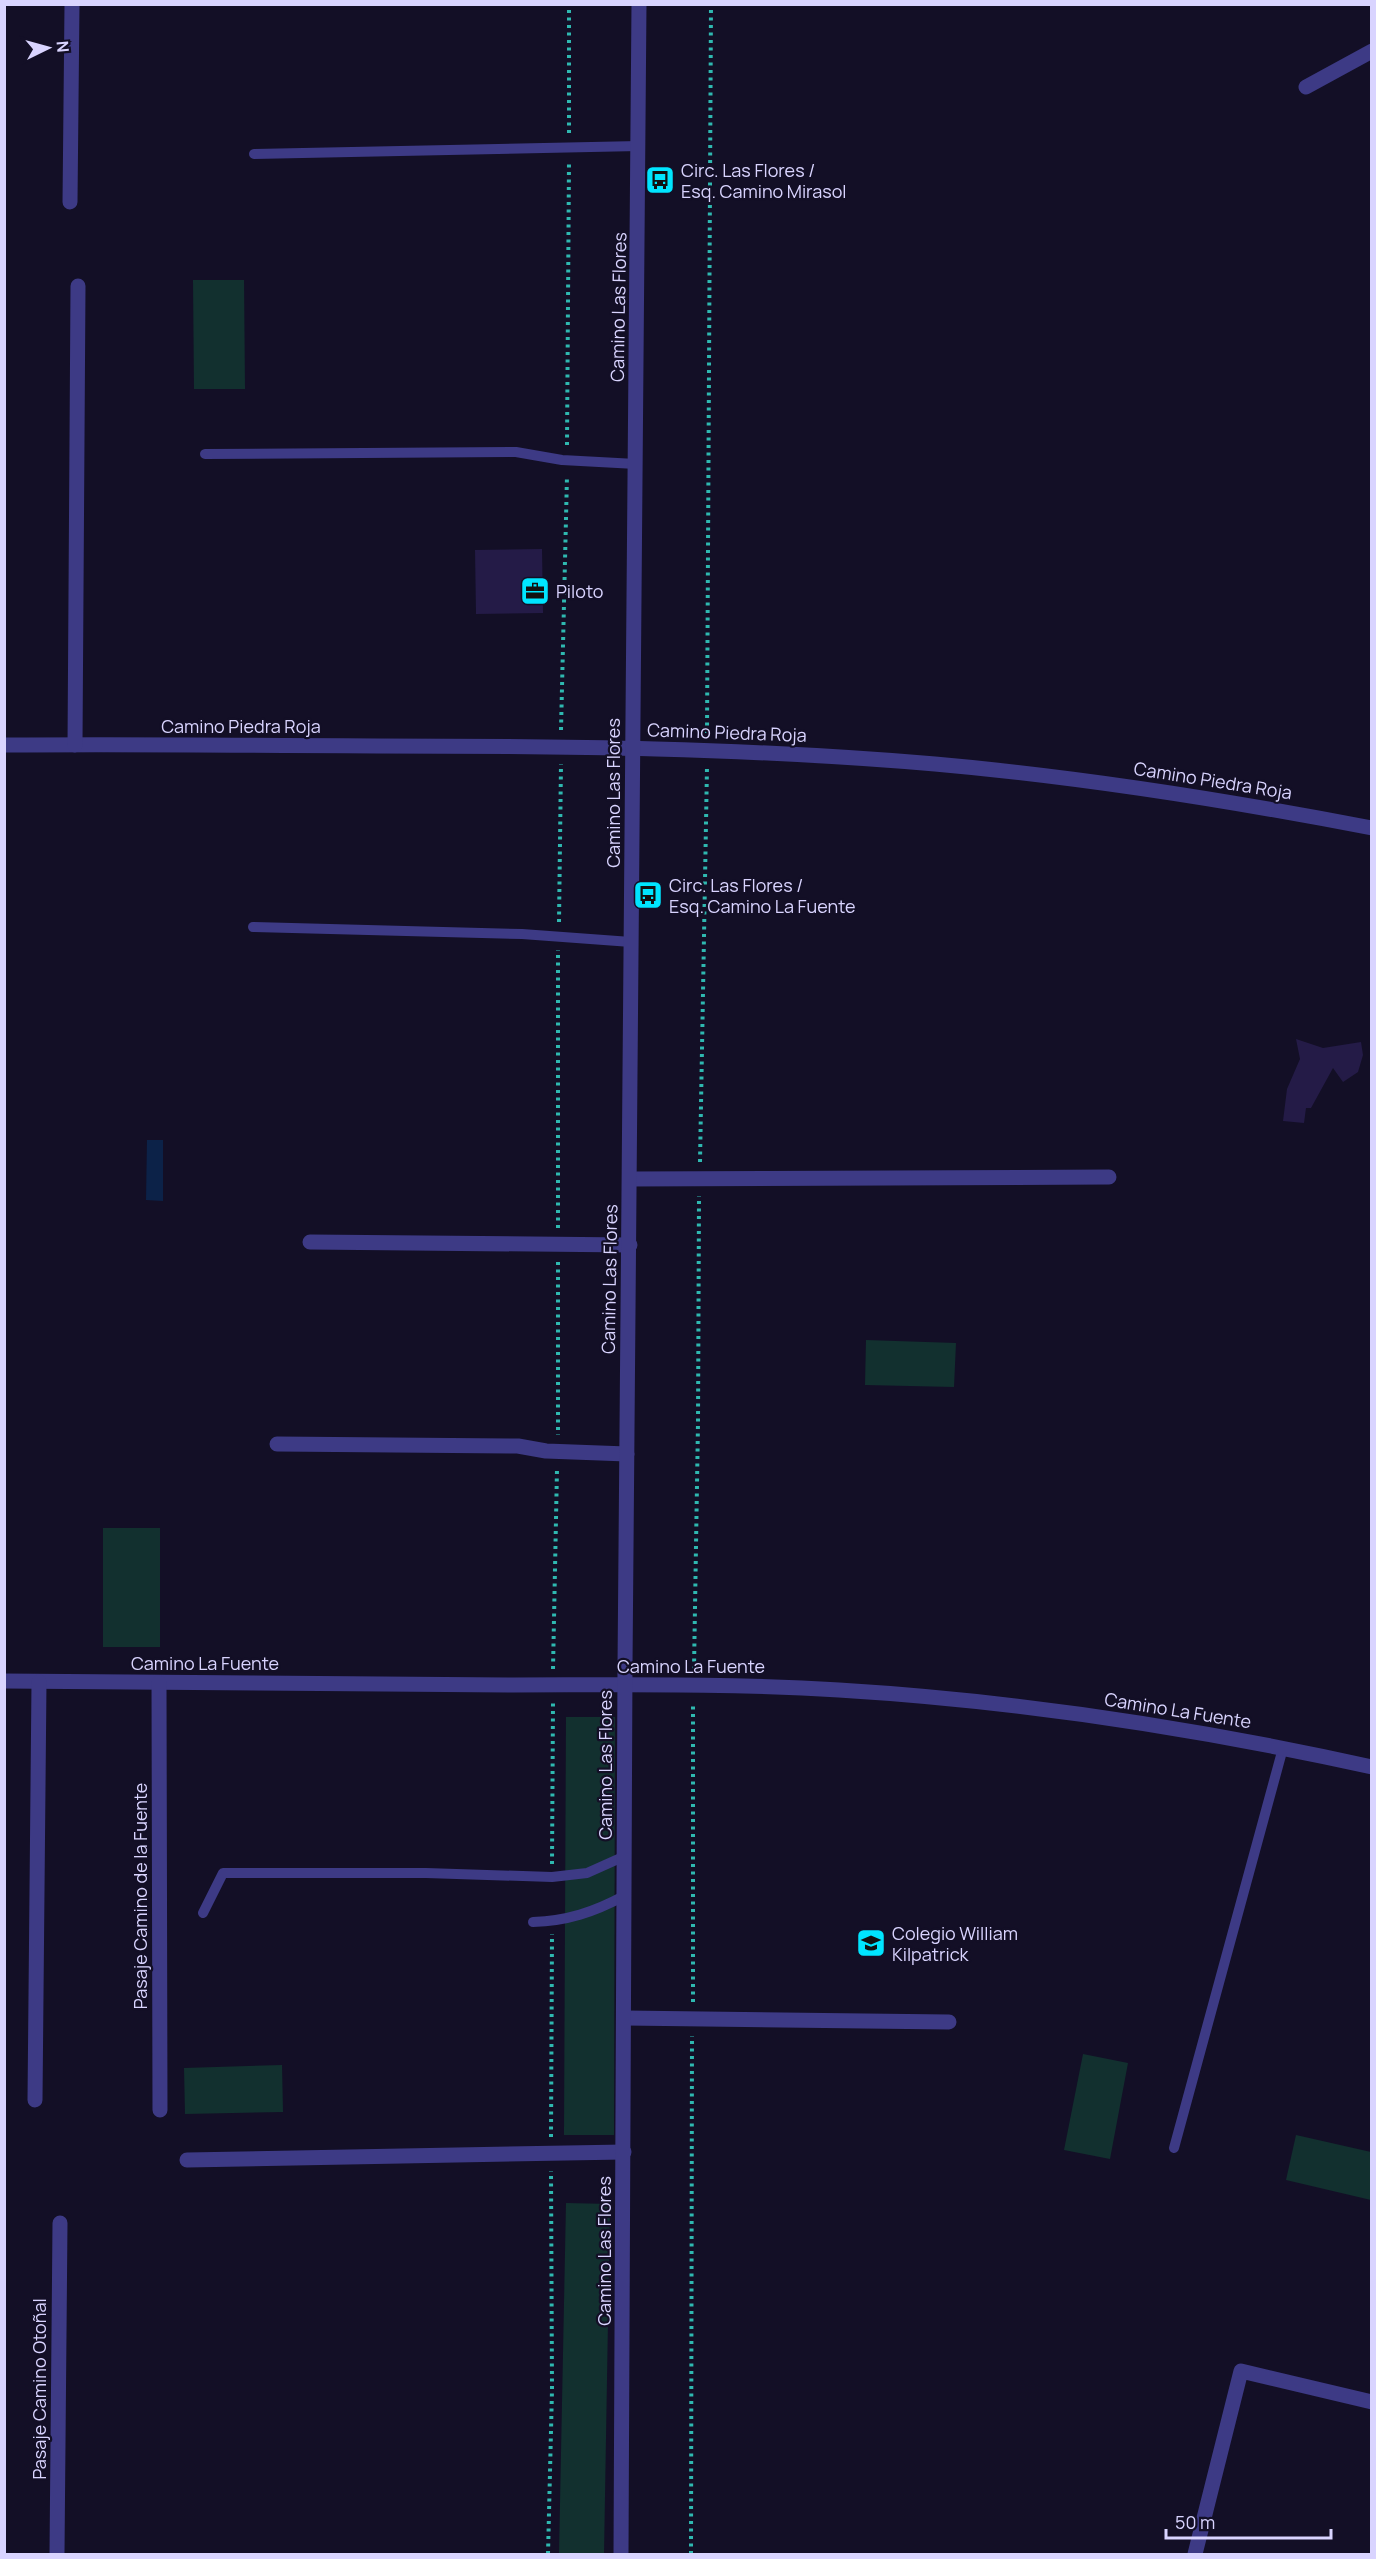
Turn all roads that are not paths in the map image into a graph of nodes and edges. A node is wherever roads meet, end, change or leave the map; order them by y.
1 (72, 4) edge
2 (639, 4) edge
3 (1371, 51) edge
4 (1306, 87) dead end
5 (639, 146) junction
6 (254, 154) dead end
7 (70, 202) dead end
8 (78, 286) dead end
9 (205, 454) dead end
10 (636, 464) junction
11 (75, 745) junction
12 (4, 746) edge
13 (633, 748) junction
14 (1371, 828) edge
15 (253, 927) dead end
16 (631, 942) junction
17 (1109, 1177) dead end
18 (630, 1179) junction
19 (310, 1242) dead end
20 (630, 1245) junction
21 (277, 1444) dead end
22 (627, 1454) junction
23 (4, 1681) edge
24 (39, 1682) junction
25 (159, 1683) junction
26 (625, 1685) junction
27 (1282, 1748) junction
28 (1371, 1767) edge
29 (625, 1856) junction
30 (624, 1896) junction
31 (202, 1913) dead end
32 (533, 1922) dead end
33 (625, 2018) junction
34 (949, 2022) dead end
35 (35, 2100) dead end
36 (160, 2110) dead end
37 (1174, 2148) dead end
38 (624, 2152) junction
39 (187, 2160) dead end
40 (60, 2223) dead end
41 (1371, 2402) edge
42 (57, 2554) edge
43 (621, 2554) edge
44 (1196, 2554) edge

1 - 7 street
2 - 5 street, Camino Las Flores
3 - 4 street
5 - 6 lane
5 - 10 street, Camino Las Flores
8 - 11 street
9 - 10 lane
10 - 13 street, Camino Las Flores
11 - 12 street, Camino Piedra Roja
11 - 13 street, Camino Piedra Roja
13 - 14 street, Camino Piedra Roja
13 - 16 street, Camino Las Flores
15 - 16 lane
16 - 18 street, Camino Las Flores
17 - 18 street
18 - 20 street, Camino Las Flores
19 - 20 street
20 - 22 street, Camino Las Flores
21 - 22 street
22 - 26 street, Camino Las Flores
23 - 24 street, Camino La Fuente
24 - 25 street, Camino La Fuente
24 - 35 street
25 - 26 street, Camino La Fuente
25 - 36 street, Pasaje Camino de la Fuente
26 - 27 street, Camino La Fuente
26 - 29 street, Camino Las Flores
27 - 28 street, Camino La Fuente
27 - 37 lane
29 - 30 street, Camino Las Flores
29 - 31 lane
30 - 32 lane
30 - 33 street, Camino Las Flores
33 - 34 street
33 - 38 street, Camino Las Flores
38 - 39 street
38 - 43 street, Camino Las Flores
40 - 42 street, Pasaje Camino Otoñal
41 - 44 street

